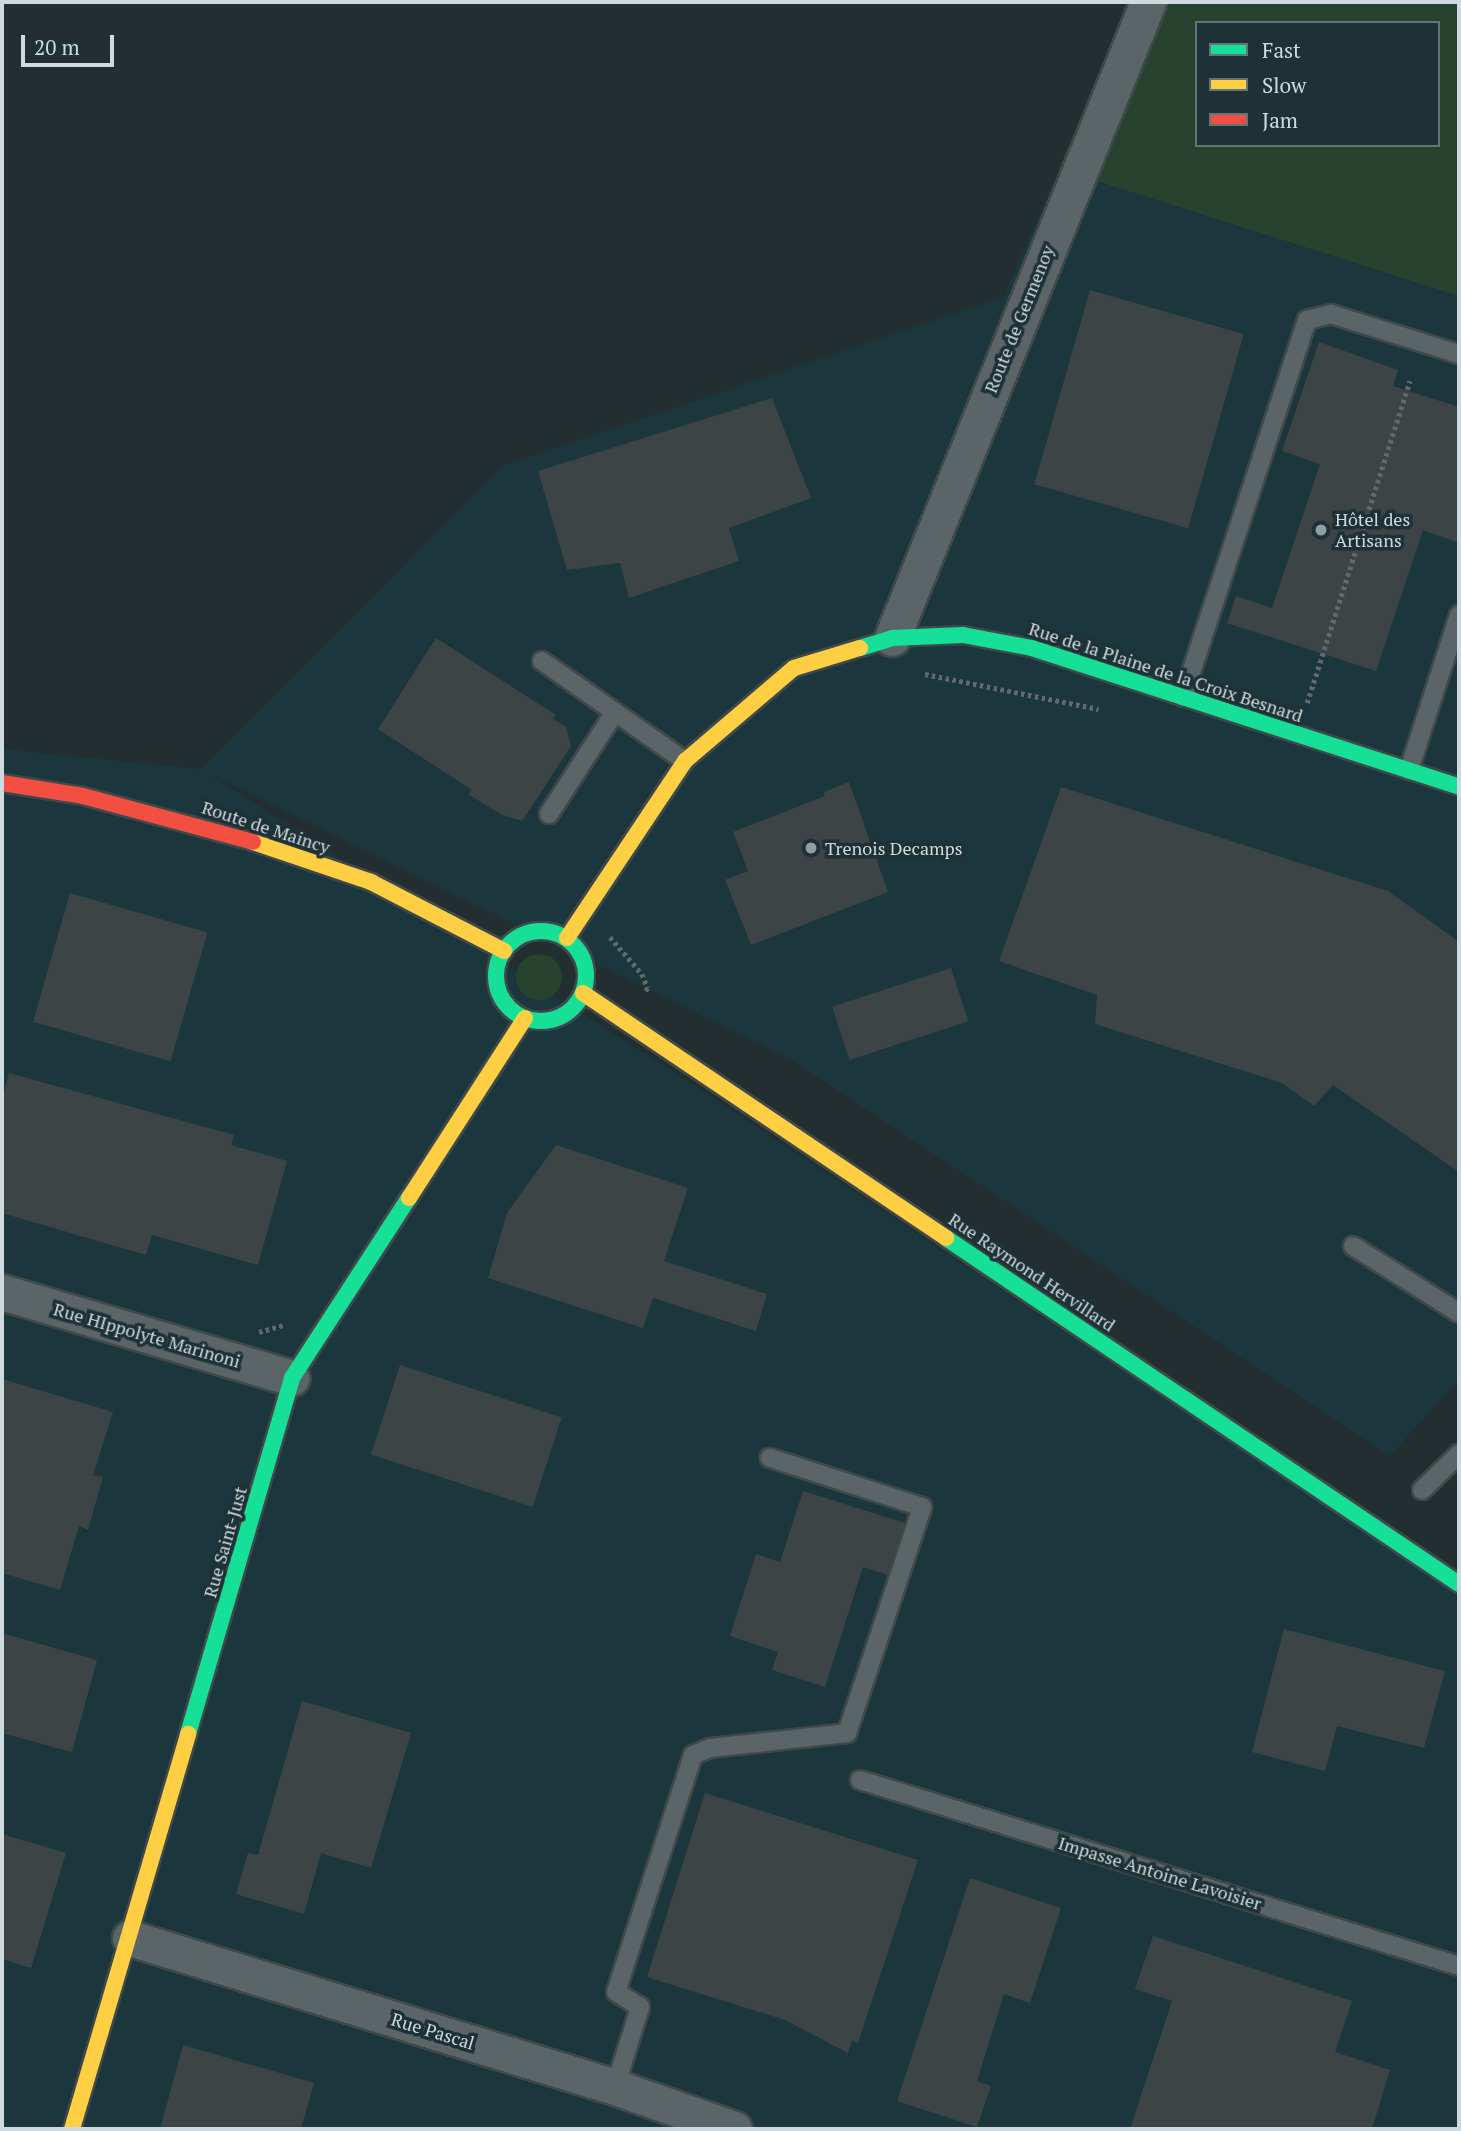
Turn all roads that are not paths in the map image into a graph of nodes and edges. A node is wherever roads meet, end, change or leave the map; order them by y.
1 (1148, 2) edge
2 (1459, 354) edge
3 (1459, 615) edge
4 (892, 638) junction
5 (542, 661) dead end
6 (1183, 697) junction
7 (615, 712) junction
8 (685, 761) junction
9 (1409, 770) junction
10 (2, 783) edge
11 (1459, 787) edge
12 (548, 814) dead end
13 (567, 938) junction
14 (503, 951) junction
15 (583, 993) junction
16 (525, 1018) junction
17 (1353, 1245) dead end
18 (2, 1292) edge
19 (1459, 1313) edge
20 (292, 1378) junction
21 (1459, 1454) edge
22 (770, 1458) dead end
23 (1422, 1490) dead end
24 (1459, 1584) edge
25 (860, 1780) dead end
26 (130, 1938) junction
27 (1459, 1966) edge
28 (615, 2087) junction
29 (72, 2129) edge
30 (734, 2129) edge

1 - 4 street, Route de Germenoy
2 - 6 lane
3 - 9 lane
4 - 6 street, Rue de la Plaine de la Croix Besnard
4 - 8 street, Rue de la Plaine de la Croix Besnard
5 - 7 lane
6 - 9 street, Rue de la Plaine de la Croix Besnard
7 - 8 lane
7 - 12 lane
8 - 13 street, Rue de la Plaine de la Croix Besnard
9 - 11 street, Rue de la Plaine de la Croix Besnard
10 - 14 street, Route de Maincy
13 - 14 street
13 - 15 street
14 - 16 street
15 - 16 street
15 - 24 street, Rue Raymond Hervillard
16 - 20 street, Rue Saint-Just
17 - 19 lane
18 - 20 street, Rue HIppolyte Marinoni
20 - 26 street, Rue Saint-Just
21 - 23 lane
22 - 28 lane
25 - 27 lane, Impasse Antoine Lavoisier
26 - 28 street, Rue Pascal
26 - 29 street, Rue Saint-Just
28 - 30 street, Rue Pascal

